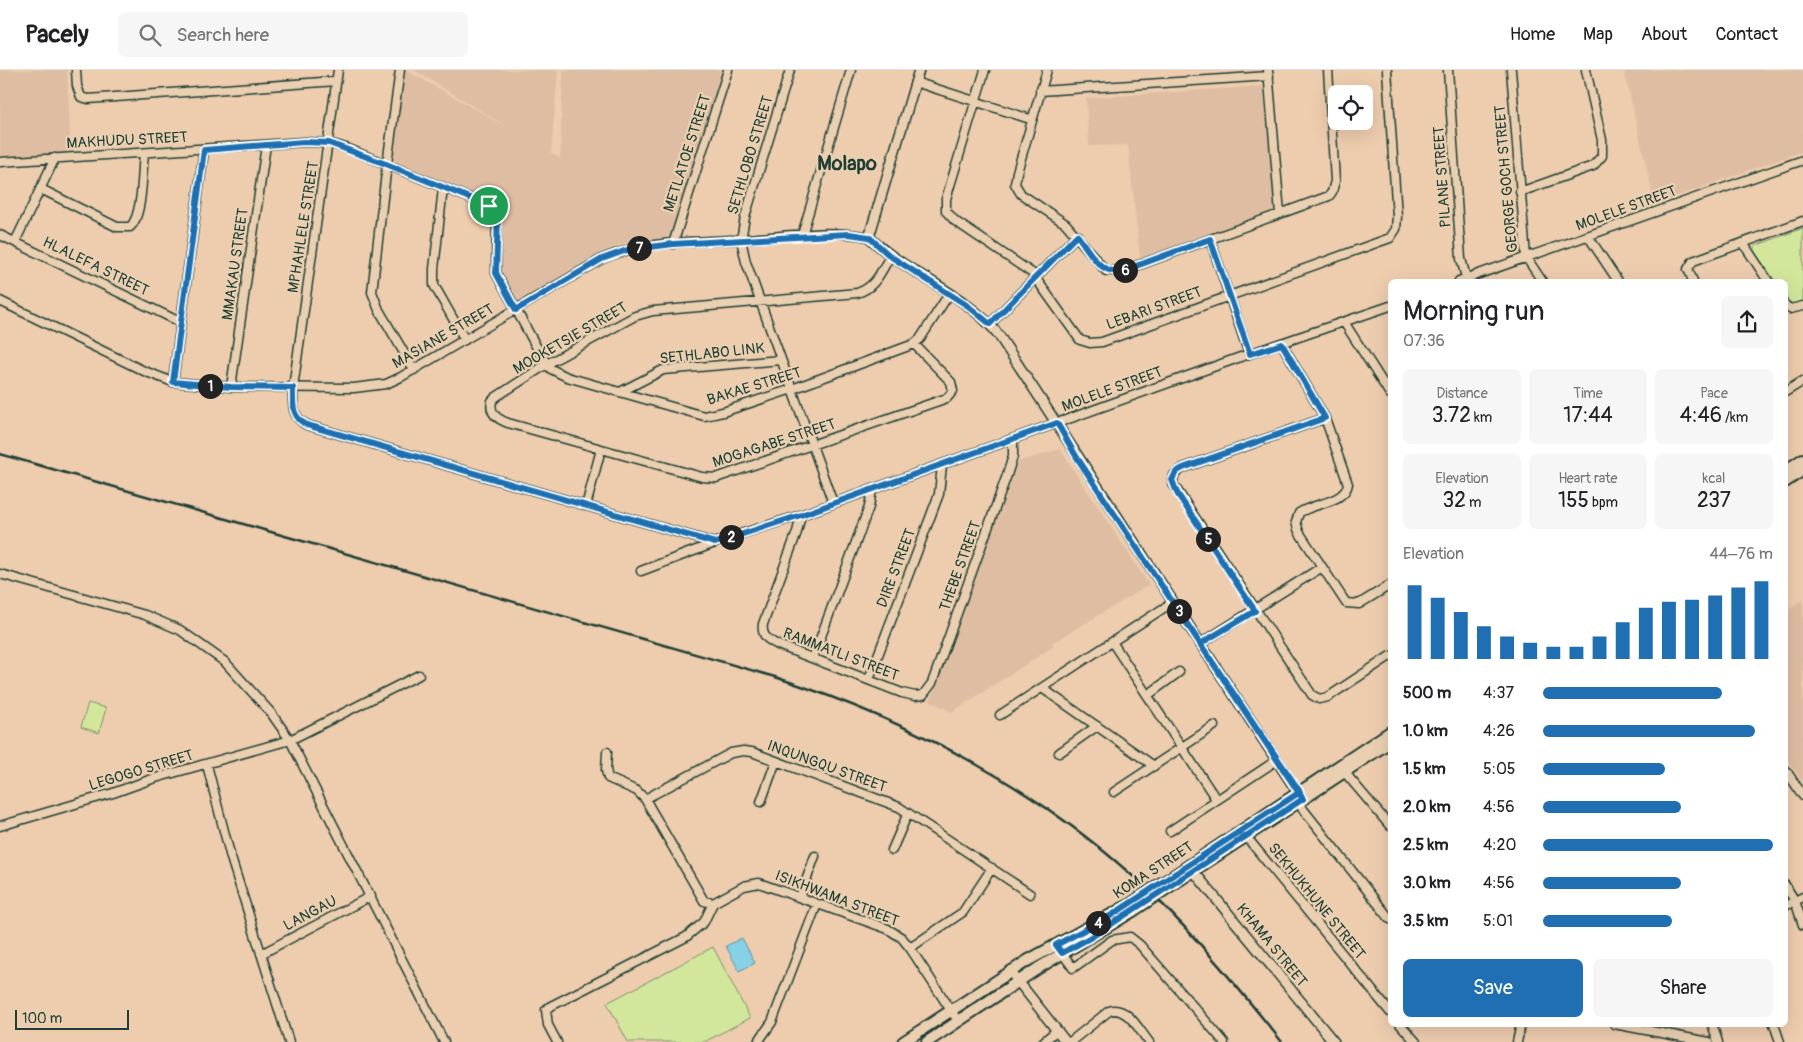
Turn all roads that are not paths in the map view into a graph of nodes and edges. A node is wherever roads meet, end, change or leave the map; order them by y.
1 (76, 70) edge
2 (338, 70) edge
3 (400, 70) edge
4 (728, 70) edge
5 (790, 70) edge
6 (851, 70) edge
7 (919, 70) edge
8 (985, 70) edge
9 (1047, 70) edge
10 (1328, 70) edge
11 (1387, 70) edge
12 (1448, 70) edge
13 (1511, 70) edge
14 (1586, 70) edge
15 (1269, 73) edge
16 (336, 81) junction
17 (915, 82) junction
18 (1040, 91) junction
19 (975, 102) junction
20 (1030, 119) junction
21 (329, 143) junction
22 (266, 145) junction
23 (204, 150) junction
24 (144, 153) junction
25 (55, 158) junction
26 (1803, 160) edge
27 (0, 162) edge
28 (386, 164) junction
29 (443, 188) junction
30 (41, 189) junction
31 (1520, 192) junction
32 (1280, 214) junction
33 (1803, 221) edge
34 (0, 235) edge
35 (802, 235) junction
36 (1077, 235) junction
37 (1588, 236) junction
38 (869, 237) junction
39 (1210, 239) junction
40 (741, 240) junction
41 (15, 242) junction
42 (1743, 243) junction
43 (673, 244) junction
44 (890, 256) junction
45 (1526, 258) junction
46 (1037, 278) junction
47 (1464, 279) edge
48 (1467, 279) edge
49 (1541, 279) edge
50 (1617, 279) edge
51 (1692, 279) edge
52 (1767, 279) edge
53 (949, 294) junction
54 (1230, 296) junction
55 (0, 301) edge
56 (761, 302) junction
57 (1803, 306) edge
58 (1388, 307) edge
59 (1788, 307) edge
60 (516, 310) junction
61 (180, 322) junction
62 (1344, 322) junction
63 (990, 324) junction
64 (464, 340) junction
65 (914, 344) junction
66 (1282, 344) junction
67 (1250, 354) junction
68 (781, 360) junction
69 (547, 364) junction
70 (414, 370) junction
71 (1803, 381) edge
72 (173, 382) junction
73 (231, 387) junction
74 (293, 388) junction
75 (792, 389) junction
76 (1788, 390) edge
77 (1388, 391) edge
78 (620, 392) junction
79 (491, 405) joint
80 (1325, 418) junction
81 (1057, 423) junction
82 (1014, 440) junction
83 (812, 445) junction
84 (601, 449) junction
85 (1803, 459) edge
86 (942, 465) junction
87 (1788, 469) edge
88 (1803, 470) edge
89 (1788, 480) edge
90 (872, 490) junction
91 (833, 503) junction
92 (586, 506) junction
93 (801, 515) junction
94 (715, 543) junction
95 (1322, 567) junction
96 (642, 571) dead end
97 (0, 574) edge
98 (1388, 586) edge
99 (1173, 602) junction
100 (1255, 611) junction
101 (1112, 642) junction
102 (1200, 644) junction
103 (1388, 657) edge
104 (813, 658) junction
105 (1179, 672) dead end
106 (419, 675) dead end
107 (869, 679) junction
108 (1042, 688) junction
109 (1148, 695) junction
110 (919, 696) joint
111 (1000, 715) dead end
112 (1097, 726) junction
113 (1214, 726) dead end
114 (1388, 734) edge
115 (290, 740) junction
116 (1388, 743) edge
117 (1183, 747) junction
118 (607, 752) dead end
119 (1059, 753) dead end
120 (1277, 760) junction
121 (776, 761) junction
122 (207, 765) junction
123 (1154, 766) junction
124 (1342, 769) junction
125 (1788, 774) edge
126 (1114, 792) dead end
127 (1803, 796) edge
128 (1298, 797) junction
129 (645, 799) junction
130 (1216, 799) junction
131 (761, 802) dead end
132 (908, 812) junction
133 (1388, 823) edge
134 (0, 826) edge
135 (1170, 831) dead end
136 (1244, 834) junction
137 (892, 850) dead end
138 (815, 856) dead end
139 (992, 868) junction
140 (1191, 868) junction
141 (1788, 890) edge
142 (1030, 894) dead end
143 (371, 896) junction
144 (800, 897) junction
145 (1803, 897) edge
146 (1795, 901) junction
147 (713, 903) junction
148 (817, 904) junction
149 (1788, 904) edge
150 (1388, 916) edge
151 (1803, 925) edge
152 (910, 948) junction
153 (1059, 949) junction
154 (262, 954) junction
155 (1010, 971) junction
156 (1017, 982) junction
157 (1388, 1010) edge
158 (950, 1011) junction
159 (958, 1021) junction
160 (1403, 1027) edge
161 (1520, 1027) edge
162 (1630, 1027) edge
163 (1713, 1027) edge
164 (1775, 1027) edge
165 (1056, 1031) junction
166 (289, 1042) edge
167 (444, 1042) edge
168 (557, 1042) edge
169 (758, 1042) edge
170 (903, 1042) edge
171 (926, 1042) edge
172 (1043, 1042) edge
173 (1068, 1042) edge
174 (1149, 1042) edge
175 (1224, 1042) edge
176 (1334, 1042) edge
177 (1416, 1042) edge
178 (1517, 1042) edge
179 (1709, 1042) edge
180 (1718, 1042) edge
181 (1780, 1042) edge

1 - 16 street
2 - 16 street, MPHAHLELE STREET
3 - 28 street
4 - 43 street, METLATOE STREET
5 - 40 street, SETHLOBO STREET
6 - 35 street
7 - 17 street
8 - 19 street
9 - 18 street
10 - 32 street
11 - 54 street, LEBARI STREET
12 - 47 street, PILANE STREET
13 - 31 street, GEORGE GOCH STREET
14 - 31 street
15 - 18 street
15 - 32 street
16 - 21 street, MPHAHLELE STREET
17 - 19 street
17 - 38 street
18 - 20 street
19 - 20 street
19 - 46 street, LEBARI STREET
20 - 36 street
21 - 22 street, MAKHUDU STREET
21 - 28 street, MAKHUDU STREET
21 - 74 street, MPHAHLELE STREET
22 - 23 street, MAKHUDU STREET
22 - 73 street, MMAKAU STREET
23 - 24 street, MAKHUDU STREET
23 - 61 street
24 - 25 street, MAKHUDU STREET
24 - 30 street
25 - 27 street, MAKHUDU STREET
25 - 30 street
26 - 37 street, MOLELE STREET
28 - 29 street, MAKHUDU STREET
28 - 70 street
29 - 60 street, MAKHUDU STREET
29 - 64 street
30 - 41 street
31 - 45 street, GEORGE GOCH STREET
32 - 39 street
33 - 42 street
34 - 41 street, HLALEFA STREET
35 - 38 street, MASIANE STREET
35 - 40 street, MASIANE STREET
36 - 39 street
36 - 46 street
37 - 45 street, MOLELE STREET
37 - 50 street
38 - 44 street
39 - 54 street
40 - 43 street, MASIANE STREET
40 - 56 street, SETHLOBO STREET
41 - 61 street, HLALEFA STREET
42 - 51 street
42 - 52 street
43 - 60 street, MASIANE STREET
44 - 53 street
44 - 56 street, MOOKETSIE STREET
45 - 48 street, MOLELE STREET
45 - 49 street, GEORGE GOCH STREET
46 - 54 street, LEBARI STREET
46 - 63 street
53 - 63 street
53 - 65 street
54 - 67 street
55 - 72 street, MASIANE STREET
56 - 68 street, SETHLOBO STREET
56 - 69 street, MOOKETSIE STREET
57 - 59 street
58 - 62 street, MOLELE STREET
60 - 64 street, MASIANE STREET
60 - 69 street, BAKAE STREET
61 - 72 street
62 - 66 street, MOLELE STREET
62 - 77 street
63 - 81 street
64 - 70 street, MASIANE STREET
65 - 75 street, BAKAE STREET
65 - 83 street, MOGAGABE STREET
66 - 67 street, MOLELE STREET
66 - 80 street
67 - 81 street, MOLELE STREET
68 - 75 street, SETHLOBO STREET
68 - 78 street, SETHLABO LINK
69 - 78 street, BAKAE STREET
69 - 79 street, MOOKETSIE STREET
70 - 74 street, MASIANE STREET
71 - 76 street
72 - 73 street, MASIANE STREET
73 - 74 street, MASIANE STREET
74 - 92 street
75 - 78 street, BAKAE STREET
75 - 83 street, SETHLOBO STREET
79 - 84 street, MOGAGABE STREET
80 - 95 street
80 - 100 street
81 - 82 street, MOLELE STREET
81 - 99 street
82 - 86 street, MOLELE STREET
82 - 110 street, THEBE STREET
83 - 84 street, MOGAGABE STREET
83 - 91 street, SETHLOBO STREET
84 - 92 street
85 - 87 main road
86 - 90 street, MOLELE STREET
86 - 107 street, DIRE STREET
88 - 89 main road
90 - 91 street, MOLELE STREET
90 - 104 street
91 - 93 street, MOLELE STREET
92 - 94 street
93 - 94 street, MOLELE STREET
93 - 104 street, RAMMATLI STREET
94 - 96 street, MOLELE STREET
95 - 98 street
95 - 100 street
97 - 115 street
99 - 101 street
99 - 102 street
100 - 102 street
100 - 103 street
101 - 108 street
101 - 109 street
102 - 120 street
104 - 107 street, RAMMATLI STREET
105 - 109 street
106 - 115 street, LEGOGO STREET
107 - 110 street, RAMMATLI STREET
108 - 111 street
108 - 112 street
109 - 117 street
112 - 119 street
112 - 123 street
113 - 117 street
114 - 124 main road, KOMA STREET
115 - 122 street, LEGOGO STREET
115 - 143 street
116 - 124 main road, KOMA STREET
117 - 123 street
117 - 130 street
118 - 129 street
120 - 128 street
120 - 130 street
121 - 129 street, INQUNGQU STREET
121 - 131 street
121 - 132 street, INQUNGQU STREET
122 - 134 street, LEGOGO STREET
122 - 154 street
123 - 126 street
124 - 128 main road, KOMA STREET
124 - 133 street
125 - 127 street
128 - 136 main road, KOMA STREET
128 - 150 street
129 - 147 street
130 - 135 street
132 - 137 street
132 - 139 street, INQUNGQU STREET
136 - 140 main road, KOMA STREET
136 - 157 street, SEKHUKHUNE STREET
138 - 144 street
139 - 142 street, INQUNGQU STREET
139 - 152 street
140 - 153 main road, KOMA STREET, bridge
140 - 176 street, KHAMA STREET
141 - 146 street
143 - 154 street, LANGAU
143 - 167 street
144 - 147 street, ISIKHWAMA STREET
144 - 148 street, ISIKHWAMA STREET
145 - 146 street
146 - 149 street
146 - 151 street
147 - 168 street
148 - 152 street, ISIKHWAMA STREET
148 - 169 street
152 - 158 street, ISIKHWAMA STREET
153 - 155 main road, KOMA STREET
153 - 156 main road, KOMA STREET
153 - 175 street
154 - 166 street
155 - 156 street
155 - 158 main road, KOMA STREET
156 - 159 main road, KOMA STREET
156 - 165 street
158 - 159 street, ISIKHWAMA STREET
158 - 170 main road, KOMA STREET
159 - 171 main road, KOMA STREET
160 - 177 street
161 - 178 street
162 - 179 street
163 - 180 street
164 - 181 street
165 - 172 street
165 - 173 street
173 - 174 street

